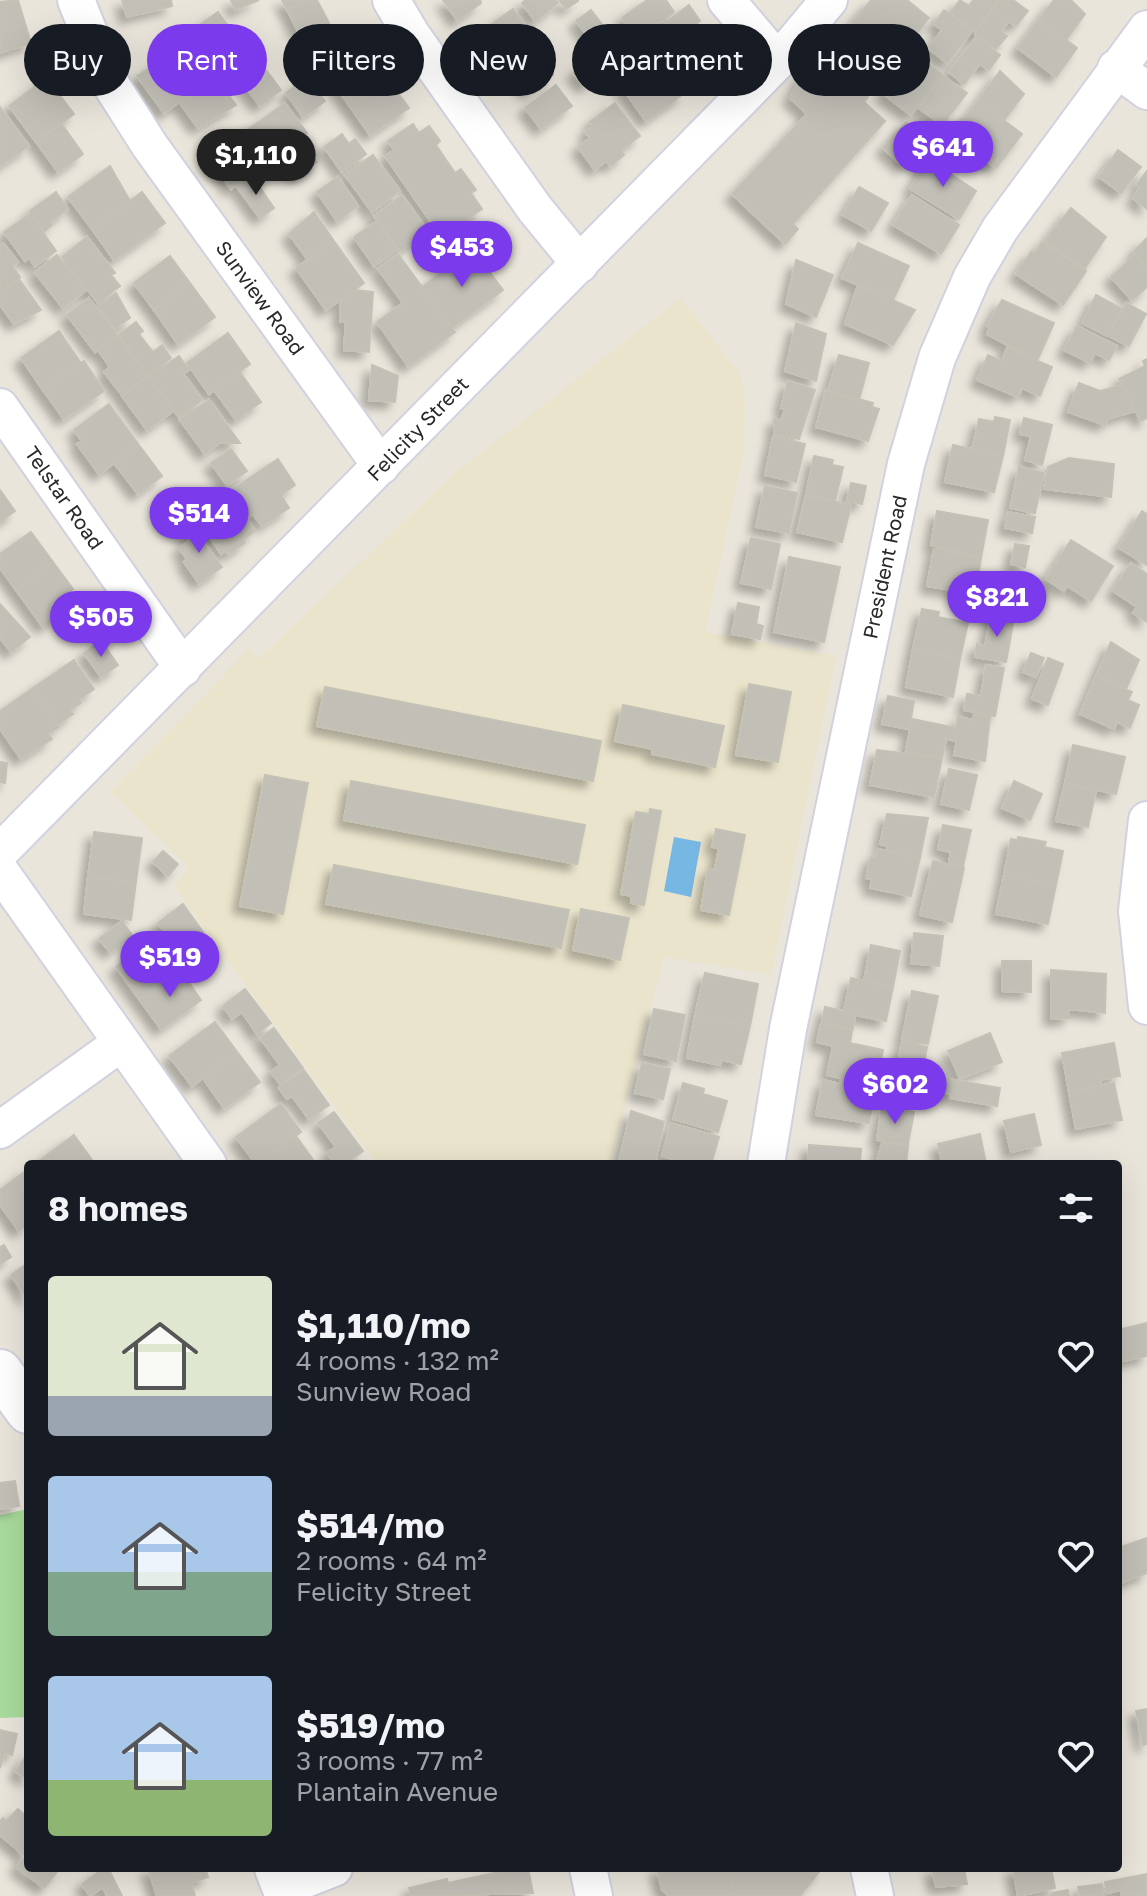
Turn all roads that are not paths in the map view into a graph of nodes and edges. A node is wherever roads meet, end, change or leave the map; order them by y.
1 (76, 0) edge
2 (391, 0) edge
3 (726, 0) edge
4 (829, 0) edge
5 (1147, 29) edge
6 (778, 61) junction
7 (1116, 68) junction
8 (1147, 91) edge
9 (580, 264) junction
10 (0, 407) edge
11 (381, 466) junction
12 (183, 668) junction
13 (1147, 820) edge
14 (0, 852) edge
15 (0, 871) edge
16 (1147, 1006) edge
17 (121, 1043) junction
18 (0, 1130) edge
19 (205, 1160) edge
20 (767, 1160) edge
21 (0, 1372) edge
22 (24, 1405) edge
23 (321, 1872) edge
24 (589, 1872) edge
25 (870, 1872) edge
26 (283, 1884) edge
27 (594, 1896) edge
28 (875, 1896) edge

1 - 11 street, Sunview Road
2 - 9 street
3 - 6 street
4 - 6 street, Felicity Street
5 - 7 street, President Road
6 - 9 street, Felicity Street
7 - 8 street
7 - 20 street, President Road
9 - 11 street, Felicity Street
10 - 12 street, Telstar Road
11 - 12 street, Felicity Street
12 - 14 street, Felicity Street
13 - 16 street
15 - 17 street
17 - 18 street
17 - 19 street
21 - 22 street
23 - 26 street
24 - 27 street
25 - 28 street

